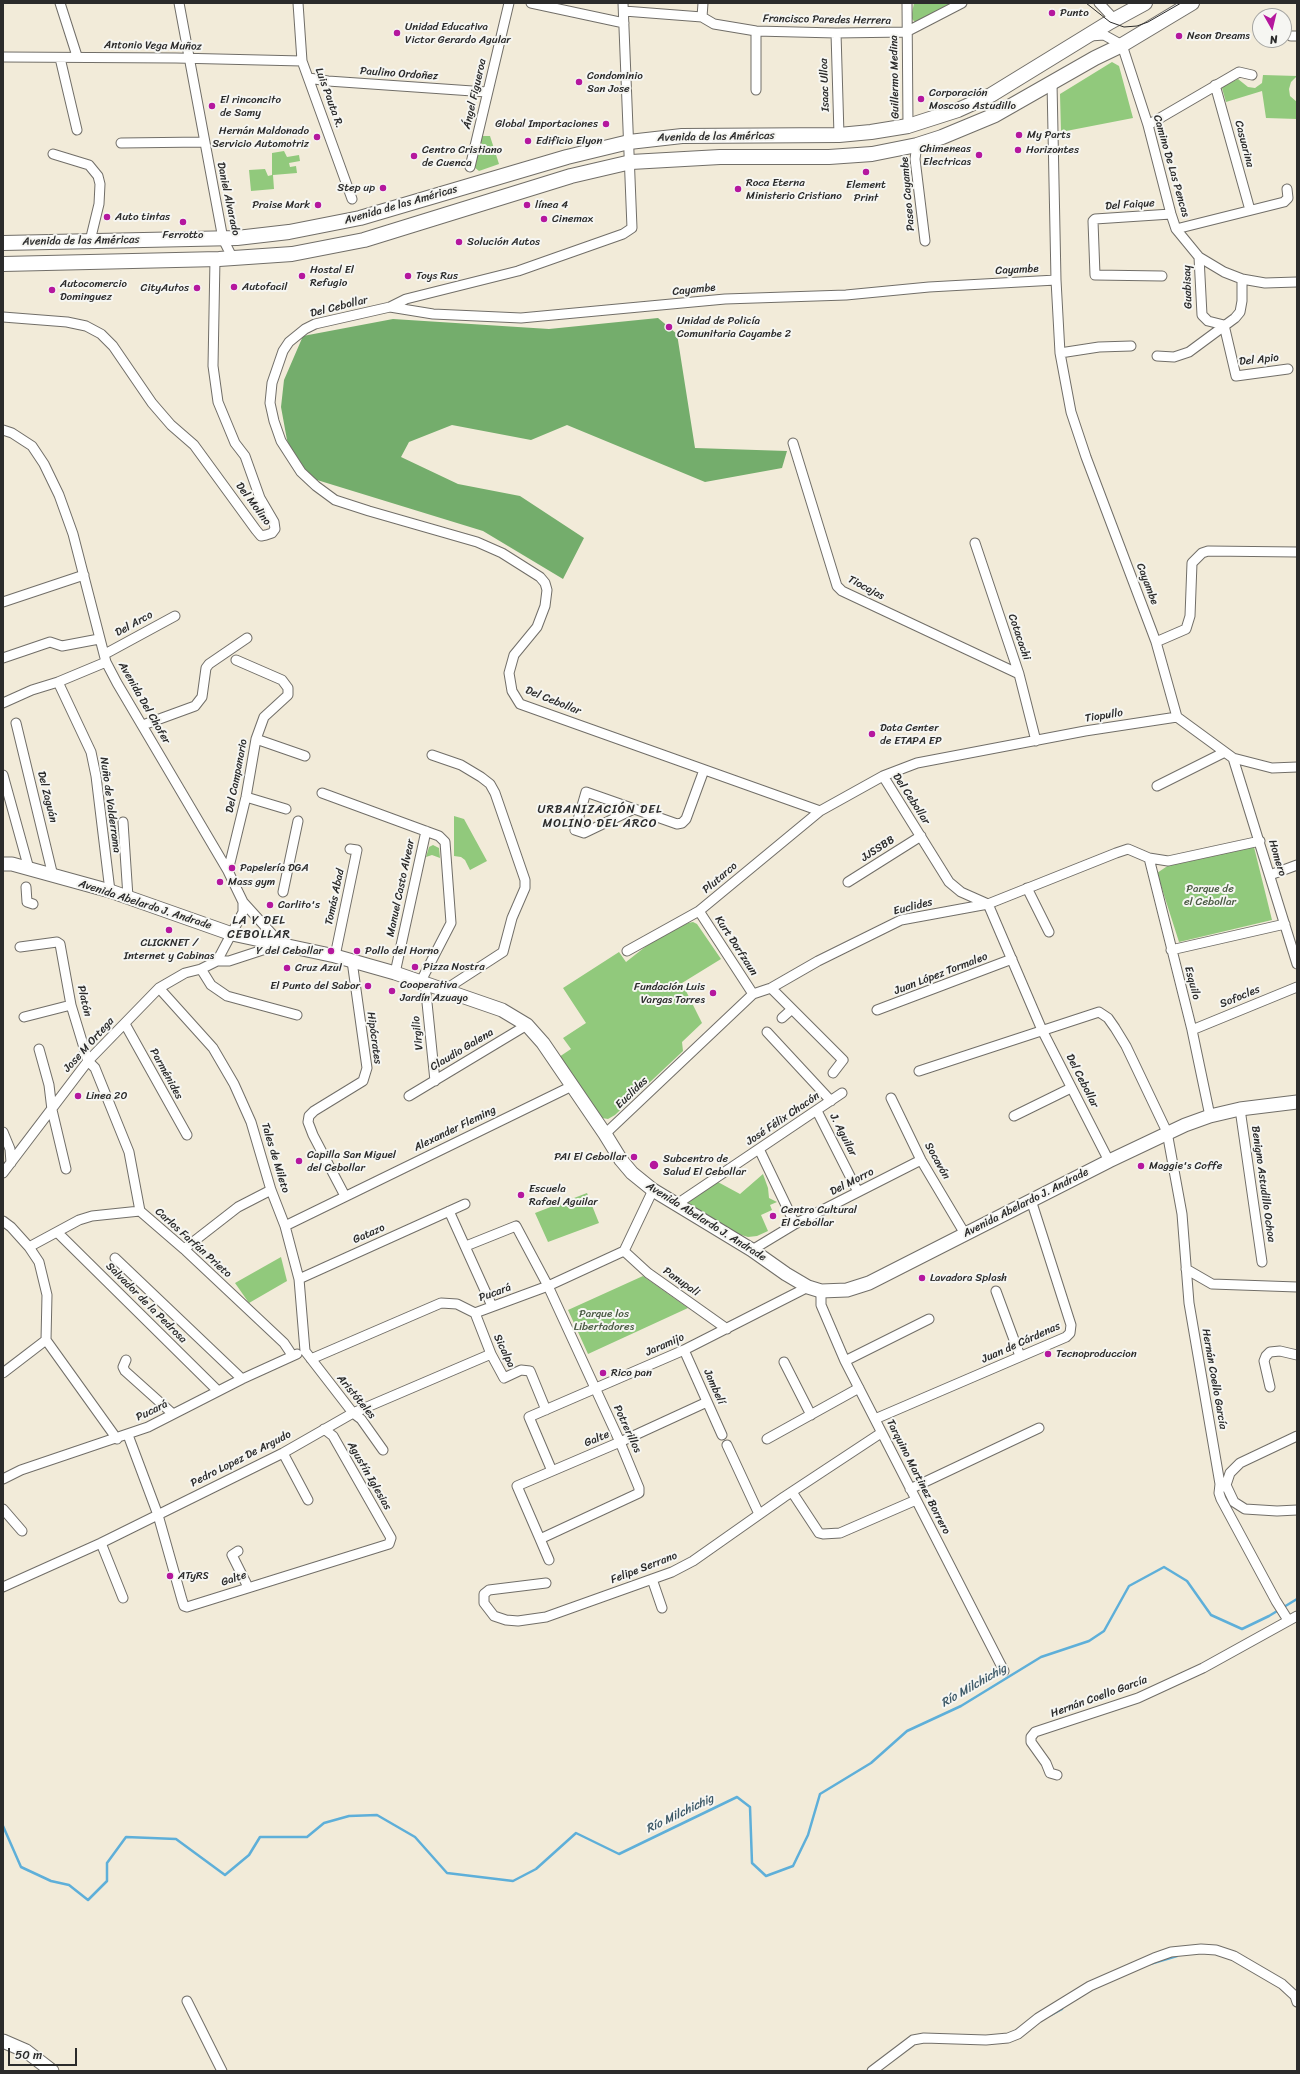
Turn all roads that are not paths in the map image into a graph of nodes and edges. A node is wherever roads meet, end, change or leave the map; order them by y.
1 (60, 3) edge
2 (179, 3) edge
3 (298, 3) edge
4 (509, 3) edge
5 (531, 3) edge
6 (703, 3) edge
7 (907, 3) edge
8 (962, 3) edge
9 (1099, 3) edge
10 (1146, 3) edge
11 (1175, 3) edge
12 (1192, 3) edge
13 (623, 7) edge
14 (702, 17) junction
15 (1115, 20) junction
16 (624, 23) junction
17 (756, 31) junction
18 (906, 32) junction
19 (836, 33) junction
20 (1086, 37) junction
21 (1118, 43) junction
22 (77, 56) junction
23 (3, 57) edge
24 (60, 58) junction
25 (188, 58) junction
26 (302, 61) junction
27 (1252, 75) dead end
28 (310, 78) junction
29 (1052, 82) junction
30 (1216, 85) junction
31 (756, 90) dead end
32 (487, 92) junction
33 (1148, 125) junction
34 (908, 126) junction
35 (77, 130) dead end
36 (839, 135) junction
37 (204, 142) junction
38 (629, 142) junction
39 (121, 143) dead end
40 (916, 145) junction
41 (53, 154) dead end
42 (631, 162) junction
43 (470, 167) dead end
44 (1287, 189) dead end
45 (352, 199) dead end
46 (1250, 210) junction
47 (1171, 214) junction
48 (1176, 229) junction
49 (223, 239) junction
50 (90, 241) junction
51 (925, 241) dead end
52 (3, 243) edge
53 (1199, 257) junction
54 (215, 259) junction
55 (233, 259) junction
56 (3, 264) edge
57 (1162, 276) dead end
58 (1242, 279) junction
59 (1056, 280) junction
60 (1297, 282) edge
61 (390, 307) junction
62 (3, 318) edge
63 (1224, 325) junction
64 (1131, 346) dead end
65 (1060, 352) junction
66 (1157, 356) dead end
67 (1288, 368) dead end
68 (3, 430) edge
69 (793, 443) dead end
70 (975, 542) dead end
71 (1297, 552) edge
72 (84, 575) junction
73 (3, 602) edge
74 (175, 616) dead end
75 (247, 638) dead end
76 (100, 639) junction
77 (1156, 642) junction
78 (3, 658) edge
79 (106, 658) junction
80 (236, 660) dead end
81 (1019, 674) junction
82 (58, 682) junction
83 (3, 703) edge
84 (1176, 717) junction
85 (16, 723) dead end
86 (143, 726) junction
87 (256, 739) junction
88 (1036, 741) junction
89 (1223, 753) junction
90 (432, 755) dead end
91 (305, 756) dead end
92 (1233, 758) junction
93 (1297, 767) edge
94 (704, 770) junction
95 (3, 775) edge
96 (883, 776) junction
97 (1157, 786) dead end
98 (322, 793) dead end
99 (246, 797) junction
100 (286, 809) dead end
101 (634, 809) junction
102 (820, 811) junction
103 (298, 821) dead end
104 (123, 822) dead end
105 (426, 831) junction
106 (920, 836) junction
107 (1260, 841) junction
108 (350, 849) dead end
109 (1149, 858) junction
110 (3, 864) edge
111 (1297, 865) edge
112 (29, 869) junction
113 (228, 871) junction
114 (1270, 875) junction
115 (53, 876) junction
116 (848, 882) dead end
117 (26, 887) dead end
118 (1027, 888) junction
119 (110, 891) junction
120 (283, 892) dead end
121 (128, 898) junction
122 (243, 902) junction
123 (33, 904) dead end
124 (988, 904) junction
125 (699, 911) junction
126 (1285, 924) junction
127 (1049, 932) dead end
128 (232, 934) junction
129 (281, 944) junction
130 (20, 946) dead end
131 (1171, 950) junction
132 (627, 951) dead end
133 (335, 956) junction
134 (1012, 960) junction
135 (217, 961) junction
136 (352, 961) junction
137 (1297, 964) edge
138 (201, 969) junction
139 (395, 973) junction
140 (423, 982) junction
141 (1297, 987) edge
142 (159, 988) junction
143 (771, 988) junction
144 (446, 989) junction
145 (753, 994) junction
146 (71, 1005) junction
147 (792, 1009) junction
148 (878, 1010) dead end
149 (298, 1015) dead end
150 (24, 1017) dead end
151 (782, 1018) dead end
152 (125, 1024) junction
153 (527, 1025) junction
154 (1042, 1030) junction
155 (1192, 1030) junction
156 (767, 1032) dead end
157 (39, 1049) dead end
158 (88, 1061) junction
159 (920, 1071) dead end
160 (833, 1073) dead end
161 (435, 1081) junction
162 (572, 1086) junction
163 (1071, 1088) junction
164 (842, 1093) dead end
165 (409, 1096) dead end
166 (891, 1098) dead end
167 (831, 1101) junction
168 (1297, 1102) edge
169 (52, 1110) junction
170 (1240, 1110) junction
171 (817, 1111) junction
172 (1014, 1116) dead end
173 (1210, 1116) junction
174 (3, 1132) edge
175 (1168, 1132) junction
176 (605, 1134) junction
177 (187, 1135) dead end
178 (759, 1149) junction
179 (921, 1160) junction
180 (1109, 1161) junction
181 (10, 1163) junction
182 (66, 1169) dead end
183 (3, 1173) edge
184 (271, 1190) junction
185 (652, 1190) junction
186 (858, 1192) junction
187 (345, 1196) junction
188 (1031, 1200) junction
189 (465, 1204) dead end
190 (677, 1204) junction
191 (140, 1211) junction
192 (449, 1211) junction
193 (3, 1221) edge
194 (795, 1224) junction
195 (285, 1226) junction
196 (57, 1232) junction
197 (965, 1234) junction
198 (29, 1246) junction
199 (466, 1246) junction
200 (184, 1249) junction
201 (752, 1250) junction
202 (624, 1252) junction
203 (115, 1258) dead end
204 (1262, 1262) dead end
205 (1186, 1270) junction
206 (299, 1279) junction
207 (548, 1286) junction
208 (808, 1287) junction
209 (1297, 1288) edge
210 (821, 1291) junction
211 (996, 1291) dead end
212 (492, 1306) junction
213 (475, 1313) junction
214 (929, 1319) dead end
215 (727, 1329) junction
216 (46, 1340) junction
217 (684, 1350) junction
218 (305, 1351) junction
219 (491, 1354) junction
220 (292, 1355) junction
221 (1297, 1355) edge
222 (1020, 1356) junction
223 (311, 1359) junction
224 (126, 1360) dead end
225 (845, 1361) junction
226 (784, 1362) dead end
227 (3, 1373) edge
228 (242, 1379) junction
229 (1270, 1387) dead end
230 (859, 1388) junction
231 (595, 1389) junction
232 (218, 1391) junction
233 (707, 1402) junction
234 (546, 1410) junction
235 (353, 1413) junction
236 (172, 1414) junction
237 (811, 1415) junction
238 (875, 1419) junction
239 (1039, 1428) dead end
240 (324, 1429) junction
241 (881, 1433) junction
242 (722, 1435) dead end
243 (128, 1436) junction
244 (1297, 1436) edge
245 (117, 1439) junction
246 (766, 1439) dead end
247 (620, 1442) junction
248 (728, 1445) dead end
249 (383, 1450) dead end
250 (283, 1453) junction
251 (552, 1471) junction
252 (3, 1479) edge
253 (1223, 1484) junction
254 (910, 1489) junction
255 (792, 1492) junction
256 (308, 1500) dead end
257 (916, 1500) junction
258 (3, 1508) edge
259 (1297, 1510) edge
260 (759, 1514) junction
261 (158, 1515) junction
262 (22, 1531) dead end
263 (391, 1538) joint
264 (540, 1539) junction
265 (101, 1543) junction
266 (238, 1551) dead end
267 (549, 1560) dead end
268 (652, 1579) junction
269 (546, 1584) dead end
270 (3, 1587) edge
271 (248, 1587) junction
272 (123, 1598) dead end
273 (662, 1608) dead end
274 (1290, 1616) edge
275 (1004, 1671) dead end
276 (1054, 1774) dead end
277 (187, 2001) dead end
278 (1297, 2002) edge
279 (3, 2041) edge
280 (52, 2071) edge
281 (222, 2071) edge
282 (872, 2071) edge

1 - 22 street
2 - 25 street, Daniel Alvarado
3 - 26 street, Luis Pauta R.
4 - 32 street, Ángel Figueroa
5 - 16 street
6 - 14 street
7 - 18 street, Guillermo Medina
8 - 18 street
9 - 15 street
10 - 15 main road, Avenida de las Américas
11 - 21 main road
12 - 21 main road, Avenida de las Américas
13 - 14 street, Francisco Paredes Herrera
13 - 16 street
14 - 17 street, Francisco Paredes Herrera
15 - 20 main road, Avenida de las Américas
16 - 38 street
17 - 19 street, Francisco Paredes Herrera
17 - 31 street
18 - 19 street, Francisco Paredes Herrera
18 - 34 street, Guillermo Medina
19 - 36 street, Isaac Ulloa
20 - 21 street
20 - 34 main road, Avenida de las Américas
21 - 29 main road, Avenida de las Américas
21 - 33 street, Camino De Las Pencas
22 - 24 street, Antonio Vega Muñoz
22 - 25 street, Antonio Vega Muñoz
23 - 24 street, Antonio Vega Muñoz
24 - 35 street
25 - 26 street, Antonio Vega Muñoz
25 - 37 street, Daniel Alvarado
26 - 28 street, Luis Pauta R.
27 - 30 street
28 - 32 street, Paulino Ordoñez
28 - 45 street, Luis Pauta R.
29 - 40 main road, Avenida de las Américas
29 - 59 street
30 - 33 street
30 - 46 street, Casuarina
32 - 43 street, Ángel Figueroa
33 - 47 street, Camino De Las Pencas
34 - 36 main road, Avenida de las Américas
36 - 38 main road, Avenida de las Américas
37 - 39 street
37 - 49 street, Daniel Alvarado
38 - 42 street
38 - 49 main road, Avenida de las Américas
40 - 42 main road, Avenida de las Américas
40 - 51 street, Paseo Cayambe
41 - 50 street
42 - 55 main road, Avenida de las Américas
42 - 61 street, Del Cebollar
44 - 46 street
46 - 48 street
47 - 48 street, Camino De Las Pencas
47 - 57 street, Del Faique
48 - 53 street, Camino De Las Pencas
49 - 50 main road, Avenida de las Américas
49 - 55 street, Daniel Alvarado
50 - 52 main road, Avenida de las Américas
53 - 58 street, Camino De Las Pencas
53 - 63 street, Guabisay
54 - 55 main road, Avenida de las Américas
54 - 56 main road, Avenida de las Américas
54 - 62 street, Del Molino
58 - 60 street, Camino De Las Pencas
58 - 63 street
59 - 61 street, Cayambe
59 - 65 street, Cayambe
61 - 94 street, Del Cebollar
63 - 66 street
63 - 67 street, Del Apio
64 - 65 street
65 - 77 street, Cayambe
68 - 72 street, Avenida Del Chofer
69 - 81 street, Tiocajas
70 - 81 street, Cotacachi
71 - 77 street
72 - 73 street
72 - 76 street, Avenida Del Chofer
74 - 79 street, Del Arco
75 - 86 street
76 - 78 street
76 - 79 street, Avenida Del Chofer
77 - 84 street, Cayambe
79 - 82 street, Del Arco
79 - 86 street, Avenida Del Chofer
80 - 87 street, Del Campanario
81 - 88 street, Cotacachi
82 - 83 street, Del Arco
82 - 119 street, Nuño de Valderrama
84 - 88 street, Tiopullo
84 - 89 street
85 - 115 street, Del Zaguán
86 - 113 street, Avenida Del Chofer
87 - 91 street
87 - 99 street, Del Campanario
88 - 96 street
89 - 92 street
89 - 97 street
90 - 144 street
92 - 93 street
92 - 107 street, Homero
94 - 101 street
94 - 102 street, Del Cebollar
95 - 112 street
96 - 102 street, Del Cebollar
96 - 106 street, Del Cebollar
98 - 105 street
99 - 100 street
99 - 113 street, Del Campanario
101 - 101 street
102 - 125 street, Plutarco
103 - 120 street
104 - 121 street
105 - 139 street, Manuel Casto Alvear
105 - 140 street
106 - 116 street, JJSSBB
106 - 124 street, Del Cebollar
107 - 109 street, Euclides
107 - 114 street, Homero
108 - 133 street, Tomás Abad
109 - 118 street, Euclides
109 - 131 street, Esquilo
110 - 112 street, Avenida Abelardo J. Andrade
111 - 114 street
112 - 115 street, Avenida Abelardo J. Andrade
113 - 122 street, Avenida Del Chofer
114 - 126 street, Homero
115 - 119 street, Avenida Abelardo J. Andrade
117 - 123 street
118 - 124 street, Euclides
118 - 127 street
119 - 121 street, Avenida Abelardo J. Andrade
121 - 128 street, Avenida Abelardo J. Andrade
122 - 128 street
122 - 129 street, Avenida Del Chofer
124 - 134 street, Del Cebollar
124 - 143 street, Euclides
125 - 132 street, Plutarco
125 - 145 street, Kurt Dorfzaun
126 - 131 street
126 - 137 street, Homero
128 - 129 street, Avenida Abelardo J. Andrade
128 - 135 street
129 - 133 street, Avenida Abelardo J. Andrade
129 - 135 street, Jose M Ortega
130 - 146 street, Platón
131 - 155 street, Esquilo
133 - 136 street, Avenida Abelardo J. Andrade
134 - 148 street, Juan López Tormaleo
134 - 154 street, Del Cebollar
135 - 138 street, Jose M Ortega
136 - 139 street, Avenida Abelardo J. Andrade
136 - 187 street, Hipócrates
138 - 142 street, Jose M Ortega
138 - 149 street
139 - 140 street, Avenida Abelardo J. Andrade
140 - 144 street, Avenida Abelardo J. Andrade
140 - 161 street, Virgilio
141 - 155 street, Sofocles
142 - 152 street, Jose M Ortega
142 - 184 street, Tales de Mileto
143 - 145 street, Euclides
143 - 147 street
144 - 153 street, Avenida Abelardo J. Andrade
145 - 176 street, Euclides
146 - 150 street
146 - 158 street, Platón
147 - 151 street
147 - 160 street
152 - 158 street, Jose M Ortega
152 - 177 street, Parménides
153 - 161 street, Claudio Galena
153 - 162 street, Avenida Abelardo J. Andrade
154 - 159 street
154 - 163 street, Del Cebollar
154 - 175 street, Hernán Coello García
155 - 173 street, Esquilo
156 - 167 street
157 - 169 street
158 - 169 street, Jose M Ortega
158 - 191 street, Carlos Farfán Prieto
161 - 165 street, Claudio Galena
162 - 176 street, Avenida Abelardo J. Andrade
162 - 187 street, Alexander Fleming
163 - 172 street
163 - 180 street, Del Cebollar
164 - 167 street, José Félix Chacón
166 - 179 street, Socavón
167 - 171 street, José Félix Chacón
168 - 170 street, Avenida Abelardo J. Andrade
169 - 181 street, Jose M Ortega
169 - 182 street
170 - 173 street, Avenida Abelardo J. Andrade
170 - 204 street, Benigno Astudillo Ochoa
171 - 178 street, José Félix Chacón
171 - 186 street, J. Aguilar
173 - 175 street, Avenida Abelardo J. Andrade
174 - 181 street
175 - 180 street, Avenida Abelardo J. Andrade
175 - 205 street, Hernán Coello García
176 - 185 street, Avenida Abelardo J. Andrade
178 - 190 street, José Félix Chacón
178 - 194 street
179 - 186 street, Del Morro
179 - 197 street, Socavón
180 - 188 street, Avenida Abelardo J. Andrade
181 - 183 street, Jose M Ortega
184 - 195 street, Tales de Mileto
184 - 200 street
185 - 190 street, Avenida Abelardo J. Andrade
185 - 202 street
186 - 194 street, Del Morro
187 - 195 street, Alexander Fleming
188 - 197 street, Avenida Abelardo J. Andrade
188 - 222 street, Juan de Cárdenas
189 - 192 street, Gatazo
190 - 201 street, Avenida Abelardo J. Andrade
191 - 196 street
191 - 200 street, Carlos Farfán Prieto
192 - 199 street
192 - 206 street, Gatazo
193 - 198 street
194 - 201 street, Del Morro
195 - 206 street, Tales de Mileto
196 - 198 street
196 - 232 street, Salvador de la Pedrosa
197 - 210 street, Avenida Abelardo J. Andrade
198 - 216 street
199 - 207 street, Potrerillos
199 - 212 street
200 - 220 street, Carlos Farfán Prieto
201 - 208 street, Avenida Abelardo J. Andrade
202 - 207 street, Pucará
202 - 215 street, Panupali
203 - 228 street
205 - 209 street
205 - 253 street, Hernán Coello García
206 - 218 street, Tales de Mileto
207 - 212 street, Pucará
207 - 231 street, Potrerillos
208 - 210 street, Avenida Abelardo J. Andrade
208 - 215 street, Jaramijo
210 - 225 street, Tarquino Martinez Borrero
211 - 222 street
212 - 213 street, Pucará
213 - 219 street, Sicalpa
213 - 223 street, Pucará
214 - 225 street
215 - 217 street, Jaramijo
216 - 227 street
216 - 245 street
217 - 231 street, Jaramijo
217 - 233 street, Jambelí
218 - 220 street, Pucará
218 - 223 street
219 - 234 street, Sicalpa
219 - 235 street, Pedro Lopez De Argudo
220 - 228 street, Pucará
221 - 229 street
222 - 238 street, Juan de Cárdenas
223 - 235 street, Aristóteles
224 - 236 street
225 - 230 street, Tarquino Martinez Borrero
226 - 237 street
228 - 232 street, Pucará
230 - 237 street
230 - 238 street, Tarquino Martinez Borrero
231 - 234 street, Jaramijo
231 - 247 street, Potrerillos
232 - 236 street, Pucará
233 - 242 street, Jambelí
233 - 247 street, Galte
234 - 251 street, Jaramijo
235 - 240 street, Pedro Lopez De Argudo
235 - 249 street, Aristóteles
236 - 243 street, Pucará
237 - 246 street
238 - 241 street, Tarquino Martinez Borrero
239 - 254 street
240 - 250 street, Pedro Lopez De Argudo
240 - 263 street, Agustín Iglesias
241 - 254 street, Tarquino Martinez Borrero
241 - 255 street, Felipe Serrano
243 - 245 street, Pucará
243 - 261 street, Galte
244 - 253 street
245 - 252 street, Pucará
247 - 251 street, Galte
247 - 264 street, Potrerillos
248 - 260 street
250 - 256 street
250 - 261 street, Pedro Lopez De Argudo
251 - 264 street, Galte
253 - 259 street
253 - 274 street, Hernán Coello García
254 - 257 street, Tarquino Martinez Borrero
255 - 257 street
255 - 260 street, Felipe Serrano
257 - 275 street, Tarquino Martinez Borrero
258 - 262 street
260 - 268 street, Felipe Serrano
261 - 265 street, Pedro Lopez De Argudo
261 - 271 street, Galte
263 - 271 street, Galte
264 - 267 street
265 - 270 street, Pedro Lopez De Argudo
265 - 272 street
266 - 271 street
268 - 269 street, Felipe Serrano
268 - 273 street
274 - 276 street, Hernán Coello García
277 - 281 street
278 - 282 street
279 - 280 street

